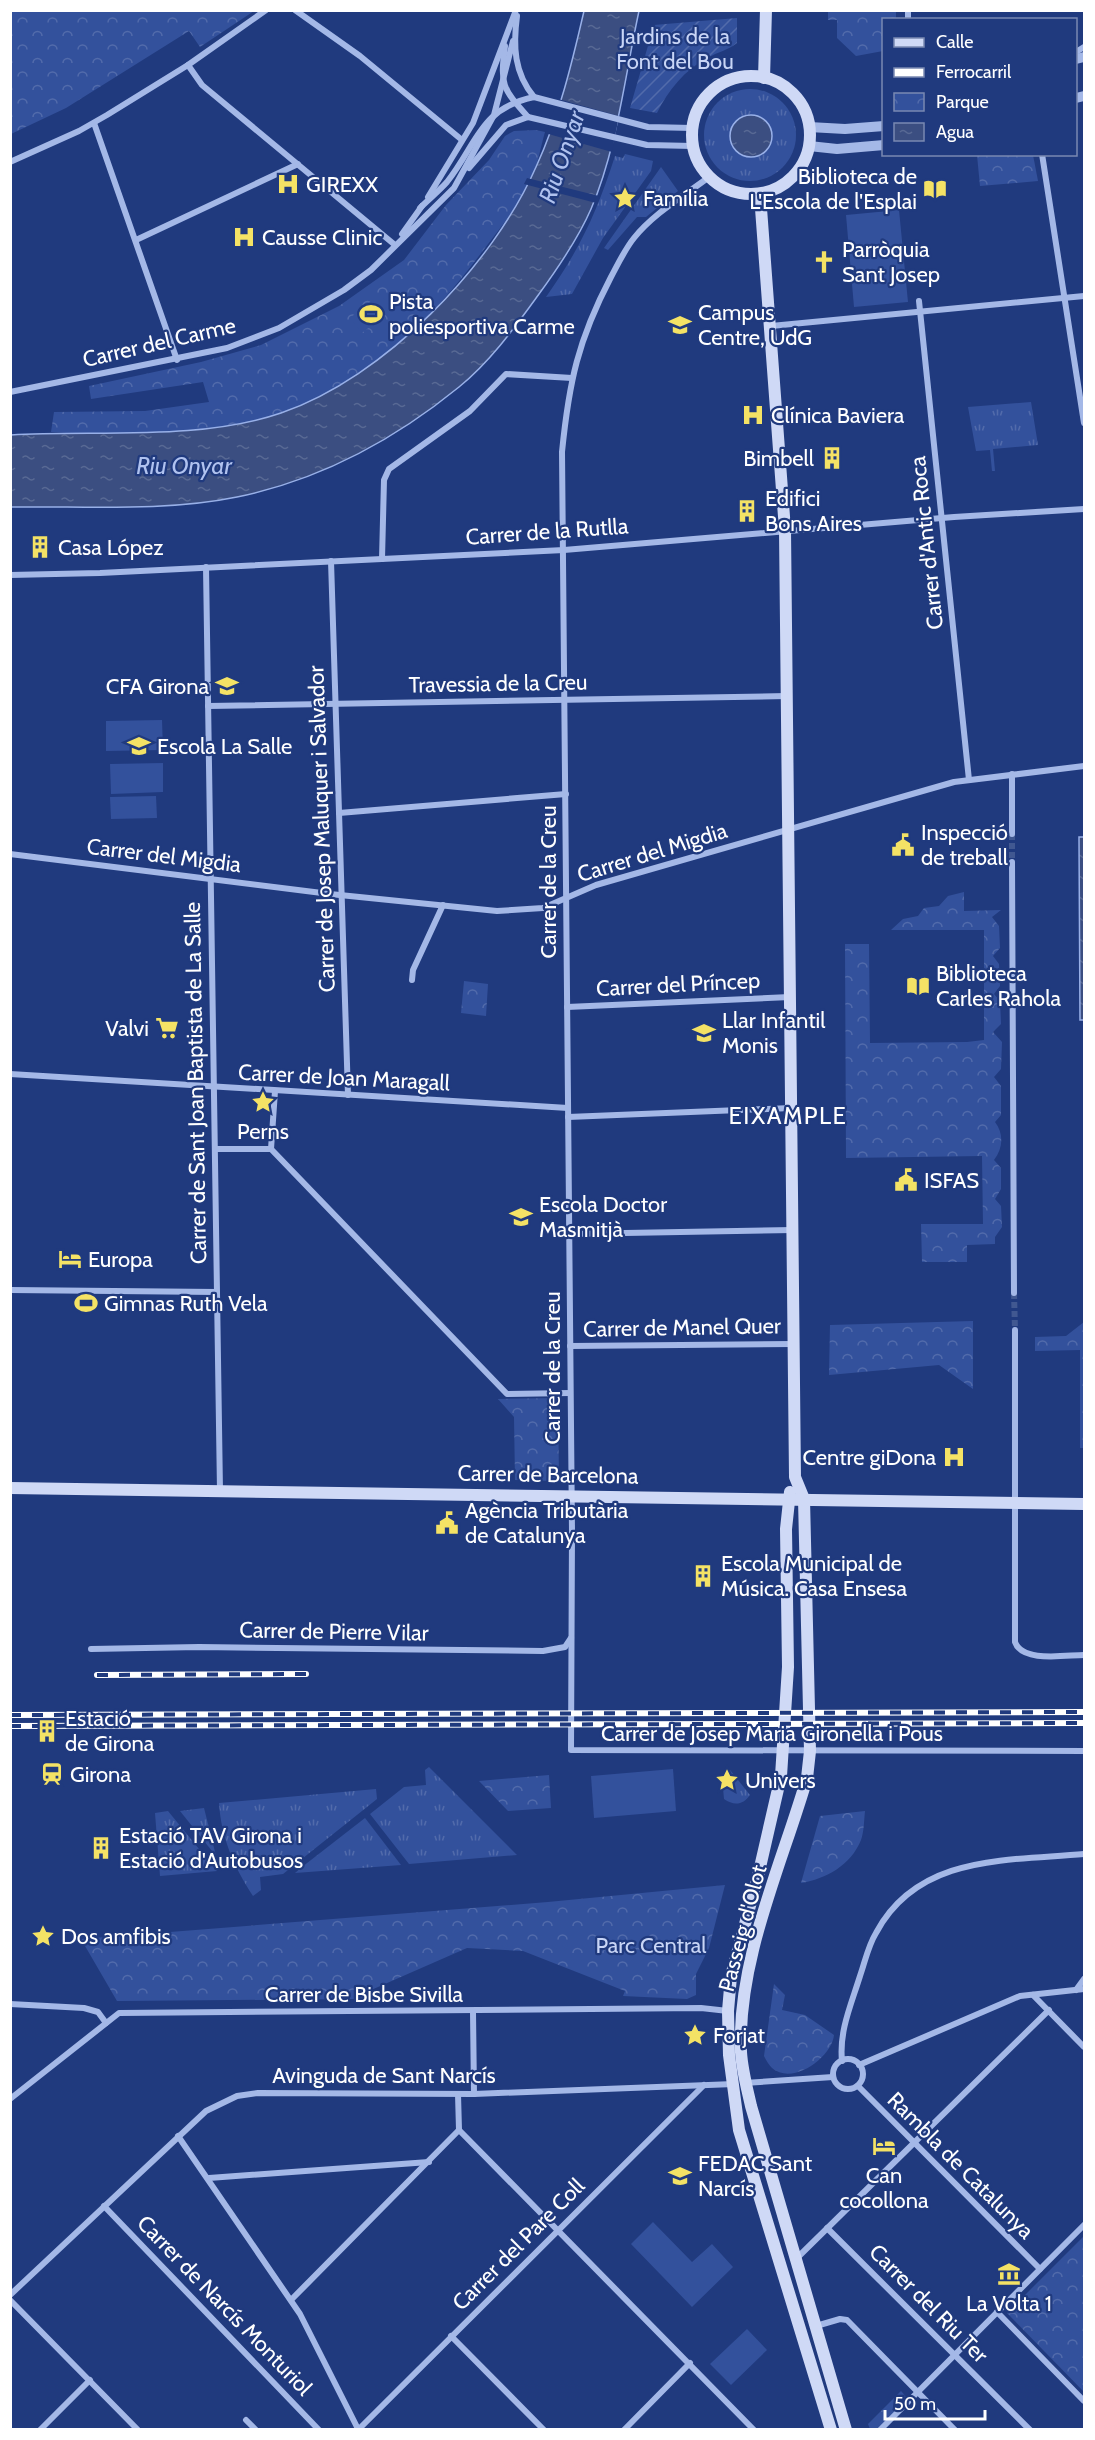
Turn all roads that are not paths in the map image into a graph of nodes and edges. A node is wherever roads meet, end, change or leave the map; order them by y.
1 (266, 10) edge
2 (295, 10) edge
3 (517, 10) edge
4 (766, 10) edge
5 (510, 40) junction
6 (188, 65) junction
7 (764, 78) junction
8 (504, 84) junction
9 (534, 97) junction
10 (514, 102) junction
11 (494, 115) junction
12 (528, 117) junction
13 (94, 123) junction
14 (882, 126) edge
15 (809, 127) junction
16 (692, 128) junction
17 (462, 140) junction
18 (882, 145) edge
19 (693, 146) junction
20 (809, 146) junction
21 (1042, 156) edge
22 (10, 162) edge
23 (298, 164) junction
24 (708, 177) junction
25 (454, 188) junction
26 (760, 195) junction
27 (420, 208) junction
28 (136, 240) junction
29 (395, 245) junction
30 (1084, 296) edge
31 (1065, 298) junction
32 (919, 302) dead end
33 (920, 312) junction
34 (771, 326) junction
35 (177, 360) junction
36 (572, 378) junction
37 (10, 392) edge
38 (1084, 423) edge
39 (1084, 509) edge
40 (942, 518) junction
41 (785, 530) junction
42 (564, 550) junction
43 (382, 559) junction
44 (331, 561) junction
45 (206, 567) junction
46 (10, 575) edge
47 (788, 696) junction
48 (565, 700) junction
49 (336, 704) junction
50 (208, 706) junction
51 (1084, 766) edge
52 (1012, 774) junction
53 (969, 780) junction
54 (566, 794) junction
55 (339, 813) junction
56 (789, 830) junction
57 (1012, 834) tunnel mouth
58 (10, 854) edge
59 (1012, 862) tunnel mouth
60 (210, 879) junction
61 (342, 894) junction
62 (566, 897) junction
63 (443, 905) junction
64 (412, 980) dead end
65 (791, 997) junction
66 (567, 1007) junction
67 (10, 1074) edge
68 (213, 1088) junction
69 (275, 1091) junction
70 (348, 1095) junction
71 (568, 1108) junction
72 (792, 1108) junction
73 (568, 1117) junction
74 (215, 1149) junction
75 (272, 1149) junction
76 (793, 1230) junction
77 (569, 1234) junction
78 (10, 1290) edge
79 (217, 1292) junction
80 (1014, 1293) tunnel mouth
81 (1015, 1330) tunnel mouth
82 (794, 1344) junction
83 (570, 1346) junction
84 (570, 1393) junction
85 (795, 1477) junction
86 (10, 1488) edge
87 (220, 1491) junction
88 (571, 1497) junction
89 (787, 1498) junction
90 (804, 1499) junction
91 (1016, 1503) junction
92 (1084, 1504) edge
93 (571, 1638) junction
94 (91, 1649) dead end
95 (1084, 1655) edge
96 (810, 1750) junction
97 (782, 1751) junction
98 (1084, 1751) edge
99 (1084, 1854) edge
100 (1084, 1979) edge
101 (1084, 1989) edge
102 (1076, 1990) junction
103 (1033, 1995) junction
104 (10, 2004) edge
105 (1049, 2010) junction
106 (728, 2011) junction
107 (473, 2012) junction
108 (106, 2023) junction
109 (1084, 2047) edge
110 (842, 2061) junction
111 (859, 2065) junction
112 (833, 2077) junction
113 (746, 2082) junction
114 (732, 2084) junction
115 (705, 2085) junction
116 (858, 2086) junction
117 (458, 2094) junction
118 (474, 2094) junction
119 (10, 2099) edge
120 (459, 2130) junction
121 (178, 2136) junction
122 (914, 2142) junction
123 (429, 2162) junction
124 (209, 2178) junction
125 (104, 2206) junction
126 (1084, 2226) edge
127 (828, 2228) junction
128 (558, 2229) junction
129 (795, 2259) junction
130 (1040, 2269) junction
131 (10, 2295) edge
132 (10, 2300) edge
133 (291, 2300) junction
134 (997, 2312) junction
135 (816, 2326) junction
136 (452, 2336) junction
137 (956, 2355) junction
138 (690, 2363) junction
139 (90, 2380) junction
140 (918, 2392) junction
141 (1084, 2401) edge
142 (246, 2420) dead end
143 (358, 2429) edge
144 (40, 2430) edge
145 (138, 2430) edge
146 (256, 2430) edge
147 (319, 2430) edge
148 (544, 2430) edge
149 (624, 2430) edge
150 (754, 2430) edge
151 (831, 2430) edge
152 (846, 2430) edge
153 (880, 2430) edge
154 (955, 2430) edge
155 (1030, 2430) edge

1 - 6 street
2 - 17 street
3 - 5 street, Carrer del Carme
4 - 7 main road
5 - 8 street
5 - 9 street
5 - 17 street, Carrer del Carme
6 - 13 street
6 - 23 street
7 - 15 main road
7 - 16 main road
8 - 10 street
8 - 11 street, Carrer del Carme
9 - 10 street
9 - 16 street
10 - 11 street
10 - 12 street
11 - 25 street, Carrer del Carme
11 - 27 street
12 - 19 street
12 - 25 street
13 - 22 street
13 - 28 street
14 - 15 street
15 - 20 main road
16 - 19 main road
17 - 27 street, Carrer del Carme
18 - 20 street
19 - 24 main road
20 - 26 main road
21 - 31 street
23 - 28 street
23 - 29 street
24 - 26 main road
24 - 36 street, Carrer de la Creu
25 - 29 street, Carrer del Carme
26 - 34 main road
27 - 29 street, Carrer del Carme
28 - 35 street
29 - 35 street, Carrer del Carme
30 - 31 street
31 - 33 street
31 - 38 street
32 - 33 street, Carrer d'Antic Roca
33 - 34 street
33 - 40 street, Carrer d'Antic Roca
34 - 41 main road
35 - 37 street, Carrer del Carme
36 - 42 street, Carrer de la Creu
36 - 43 street
39 - 40 street, Carrer de la Rutlla
40 - 41 street, Carrer de la Rutlla
40 - 53 street, Carrer d'Antic Roca
41 - 42 street, Carrer de la Rutlla
41 - 47 main road
42 - 43 street, Carrer de la Rutlla
42 - 48 street, Carrer de la Creu
43 - 44 street, Carrer de la Rutlla
44 - 45 street, Carrer de la Rutlla
44 - 49 street, Carrer de Josep Maluquer i Salvador
45 - 46 street, Carrer de la Rutlla
45 - 50 street, Carrer de Sant Joan Baptista de La Salle
47 - 48 street, Travessia de la Creu
47 - 56 main road
48 - 49 street, Travessia de la Creu
48 - 54 street, Carrer de la Creu
49 - 50 street, Travessia de la Creu
49 - 55 street, Carrer de Josep Maluquer i Salvador
50 - 60 street, Carrer de Sant Joan Baptista de La Salle
51 - 52 street, Carrer del Migdia
52 - 53 street, Carrer del Migdia
52 - 57 street
53 - 56 street, Carrer del Migdia
54 - 55 street
54 - 62 street, Carrer de la Creu
55 - 61 street, Carrer de Josep Maluquer i Salvador
56 - 62 street, Carrer del Migdia
56 - 65 main road
58 - 60 street, Carrer del Migdia
59 - 80 street
60 - 61 street, Carrer del Migdia
60 - 68 street, Carrer de Sant Joan Baptista de La Salle
61 - 63 street, Carrer del Migdia
61 - 70 street, Carrer de Josep Maluquer i Salvador
62 - 63 street, Carrer del Migdia
62 - 66 street, Carrer de la Creu
63 - 64 street
65 - 66 street, Carrer del Príncep
65 - 72 main road
66 - 71 street, Carrer de la Creu
67 - 68 street, Carrer de Joan Maragall
68 - 69 street, Carrer de Joan Maragall
68 - 74 street, Carrer de Sant Joan Baptista de La Salle
69 - 70 street, Carrer de Joan Maragall
69 - 75 street
70 - 71 street, Carrer de Joan Maragall
71 - 73 street, Carrer de la Creu
72 - 73 street
72 - 76 main road
73 - 77 street, Carrer de la Creu
74 - 75 street
74 - 79 street, Carrer de Sant Joan Baptista de La Salle
75 - 84 street
76 - 77 street
76 - 82 main road
77 - 83 street, Carrer de la Creu
78 - 79 street
79 - 87 street, Carrer de Sant Joan Baptista de La Salle
81 - 91 street
82 - 83 street, Carrer de Manel Quer
82 - 85 main road
83 - 84 street, Carrer de la Creu
84 - 88 street, Carrer de la Creu
85 - 89 main road
85 - 90 main road
86 - 87 main road, Carrer de Barcelona
87 - 88 main road, Carrer de Barcelona
88 - 89 main road, Carrer de Barcelona
88 - 93 street, Carrer de la Creu
89 - 90 main road, Carrer de Barcelona
89 - 97 main road, Passeig d'Olot
90 - 91 main road, Carrer de Barcelona
90 - 96 main road, Passeig d'Olot
91 - 92 main road, Carrer de Barcelona
91 - 95 street
93 - 94 street, Carrer de Pierre Vilar
93 - 97 street, Carrer de Josep Maria Gironella i Pous
96 - 97 street, Carrer de Josep Maria Gironella i Pous
96 - 98 street, Carrer de Josep Maria Gironella i Pous
96 - 113 main road, Passeig d'Olot
97 - 106 main road, Passeig d'Olot
99 - 110 street
100 - 102 street
101 - 102 street
102 - 103 street
103 - 105 street
103 - 111 street
104 - 108 street
105 - 109 street
105 - 122 street
106 - 107 street, Carrer de Bisbe Sivilla
106 - 114 main road, Passeig d'Olot
107 - 108 street, Carrer de Bisbe Sivilla
107 - 118 street
108 - 119 street, Carrer de Bisbe Sivilla
110 - 111 street
110 - 112 street
111 - 116 street
112 - 113 street, Avinguda de Sant Narcís
112 - 116 street
113 - 114 street, Avinguda de Sant Narcís
113 - 129 main road, Passeig d'Olot
114 - 115 street, Avinguda de Sant Narcís
114 - 151 main road, Passeig d'Olot
115 - 118 street, Avinguda de Sant Narcís
115 - 128 street, Carrer del Pare Coll
116 - 122 street, Rambla de Catalunya
117 - 118 street, Avinguda de Sant Narcís
117 - 120 street
117 - 121 street, Avinguda de Sant Narcís
120 - 123 street
120 - 128 street
121 - 124 street
121 - 125 street, Avinguda de Sant Narcís
122 - 127 street
122 - 130 street, Rambla de Catalunya
123 - 124 street
123 - 133 street
124 - 133 street
125 - 131 street, Avinguda de Sant Narcís
125 - 147 street, Carrer de Narcís Monturiol
126 - 130 street
127 - 129 street
127 - 137 street, Carrer del Riu Ter
128 - 136 street, Carrer del Pare Coll
128 - 138 street
129 - 135 main road, Passeig d'Olot
130 - 134 street
132 - 139 street
133 - 143 street
134 - 137 street
134 - 141 street
135 - 140 street
135 - 152 main road, Passeig d'Olot
136 - 143 street, Carrer del Pare Coll
136 - 148 street
137 - 140 street
137 - 155 street, Carrer del Riu Ter
138 - 149 street
138 - 150 street
139 - 144 street
139 - 145 street
140 - 153 street
140 - 154 street
142 - 146 street

